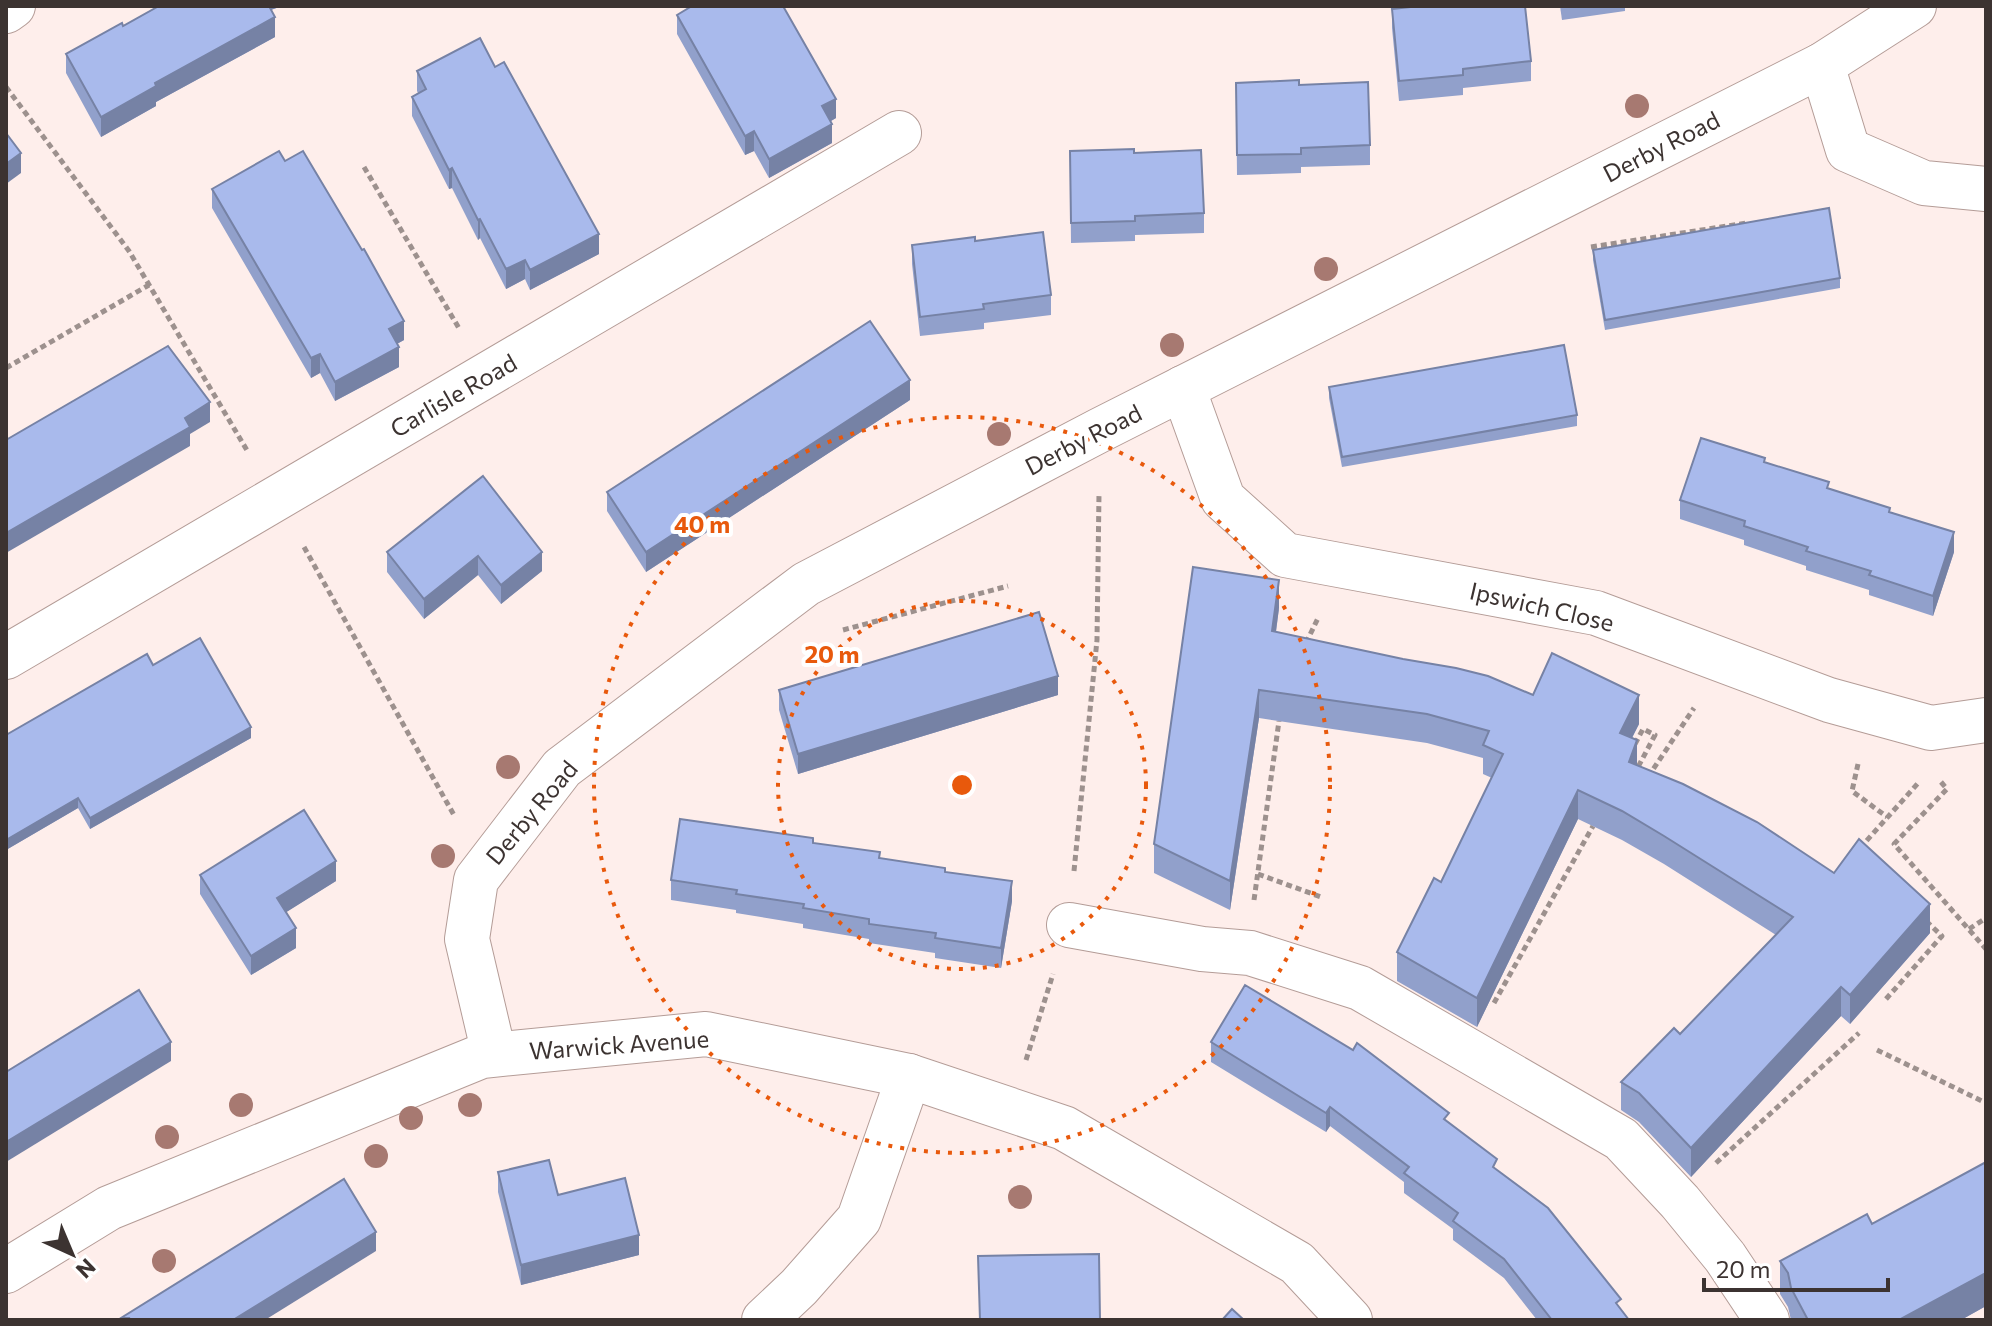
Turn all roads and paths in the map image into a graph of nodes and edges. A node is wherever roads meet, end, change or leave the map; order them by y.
1 (13, 6) edge
2 (1914, 6) edge
3 (6, 11) edge
4 (1822, 65) junction
5 (6, 87) edge
6 (899, 133) dead end
7 (364, 167) dead end
8 (1986, 189) edge
9 (1762, 220) edge
10 (1577, 249) dead end
11 (149, 285) junction
12 (435, 287) dead end
13 (6, 368) edge
14 (1183, 388) junction
15 (1100, 430) junction
16 (276, 499) junction
17 (309, 555) dead end
18 (1008, 586) dead end
19 (1321, 614) dead end
20 (828, 634) dead end
21 (1301, 654) edge
22 (6, 657) edge
23 (1726, 661) junction
24 (1986, 720) edge
25 (1279, 721) edge
26 (1629, 756) edge
27 (428, 766) dead end
28 (1634, 775) edge
29 (1923, 778) dead end
30 (1939, 779) dead end
31 (1646, 780) edge
32 (1593, 826) edge
33 (1854, 856) edge
34 (1258, 874) junction
35 (1321, 897) dead end
36 (1920, 916) edge
37 (1986, 918) edge
38 (1069, 925) junction
39 (1969, 929) junction
40 (1986, 949) edge
41 (1250, 953) junction
42 (1886, 999) edge
43 (1859, 1033) dead end
44 (1468, 1050) junction
45 (1877, 1050) dead end
46 (494, 1054) junction
47 (909, 1076) junction
48 (1986, 1103) edge
49 (1010, 1110) junction
50 (1680, 1202) junction
51 (6, 1271) edge
52 (764, 1320) edge
53 (1350, 1320) edge
54 (1767, 1320) edge

1 - 3 street
2 - 4 street, Derby Road
4 - 8 street
4 - 14 street, Derby Road
5 - 11 path
6 - 16 street, Carlisle Road
7 - 12 path
9 - 10 path
11 - 13 path
11 - 16 path
14 - 15 street, Derby Road
14 - 23 street, Ipswich Close
15 - 38 path
15 - 46 street, Derby Road
16 - 22 street, Carlisle Road
17 - 27 path
18 - 20 path
19 - 21 path
23 - 24 street, Ipswich Close
23 - 31 path
25 - 34 path
26 - 28 path
29 - 33 path
30 - 39 path
32 - 44 path
34 - 35 path
34 - 41 path
36 - 42 path
37 - 39 path
38 - 41 street
38 - 49 path
39 - 40 path
41 - 44 street
43 - 50 path
44 - 50 street
45 - 48 path
46 - 47 street, Warwick Avenue
46 - 51 street, Warwick Avenue
47 - 49 street, Warwick Avenue
47 - 52 street
49 - 53 street, Warwick Avenue
50 - 54 street

